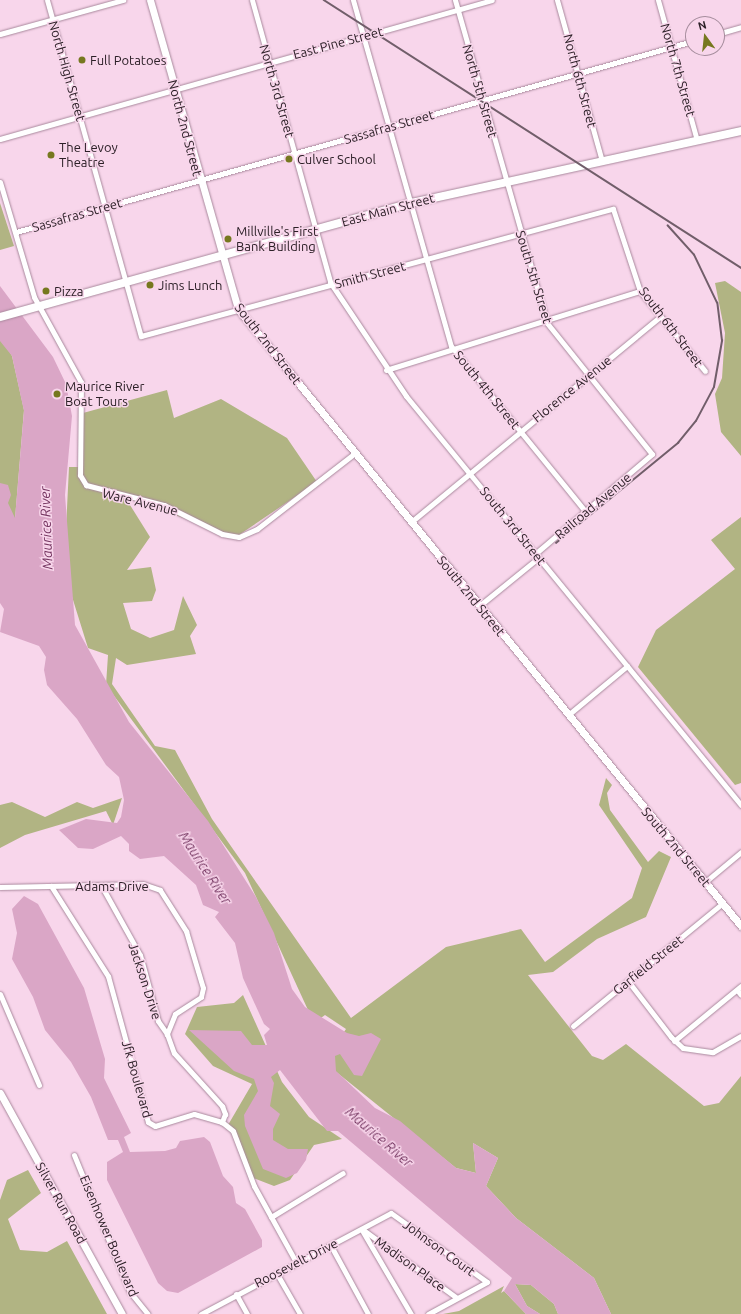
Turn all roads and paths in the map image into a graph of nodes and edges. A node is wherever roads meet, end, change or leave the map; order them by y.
1 (47, 0) edge
2 (123, 0) edge
3 (150, 0) edge
4 (252, 0) edge
5 (353, 0) edge
6 (455, 0) edge
7 (492, 0) edge
8 (557, 0) edge
9 (658, 0) edge
10 (458, 10) junction
11 (53, 20) junction
12 (741, 27) edge
13 (725, 32) edge
14 (0, 34) edge
15 (363, 36) junction
16 (685, 43) edge
17 (671, 47) junction
18 (269, 62) junction
19 (578, 73) junction
20 (174, 89) junction
21 (483, 100) junction
22 (80, 116) junction
23 (389, 127) junction
24 (741, 131) edge
25 (0, 139) edge
26 (697, 140) junction
27 (294, 153) junction
28 (602, 161) junction
29 (200, 180) junction
30 (0, 182) edge
31 (506, 182) junction
32 (411, 203) junction
33 (105, 207) junction
34 (595, 213) joint
35 (315, 229) junction
36 (16, 232) junction
37 (520, 233) junction
38 (221, 256) junction
39 (427, 259) junction
40 (125, 282) junction
41 (332, 285) junction
42 (640, 291) junction
43 (40, 306) junction
44 (240, 311) junction
45 (0, 317) edge
46 (660, 317) junction
47 (545, 320) junction
48 (144, 336) joint
49 (452, 348) junction
50 (386, 370) junction
51 (705, 371) dead end
52 (589, 375) junction
53 (520, 431) junction
54 (355, 453) junction
55 (651, 457) joint
56 (470, 473) junction
57 (586, 512) junction
58 (411, 522) junction
59 (537, 556) junction
60 (479, 606) junction
61 (627, 666) junction
62 (568, 715) junction
63 (741, 805) edge
64 (741, 852) edge
65 (705, 882) junction
66 (101, 885) junction
67 (51, 886) junction
68 (0, 887) edge
69 (723, 903) junction
70 (741, 926) edge
71 (628, 981) junction
72 (739, 988) edge
73 (0, 994) edge
74 (741, 994) edge
75 (573, 1026) dead end
76 (167, 1034) junction
77 (741, 1036) edge
78 (674, 1041) junction
79 (39, 1085) dead end
80 (0, 1093) edge
81 (222, 1122) junction
82 (74, 1155) dead end
83 (342, 1173) dead end
84 (391, 1214) joint
85 (271, 1217) junction
86 (362, 1229) junction
87 (331, 1246) junction
88 (297, 1264) junction
89 (277, 1274) junction
90 (236, 1294) junction
91 (457, 1298) junction
92 (122, 1314) edge
93 (148, 1314) edge
94 (200, 1314) edge
95 (247, 1314) edge
96 (300, 1314) edge
97 (368, 1314) edge
98 (411, 1314) edge
99 (428, 1314) edge

1 - 11 street, North High Street
2 - 11 street
3 - 20 main road, North 2nd Street
4 - 18 street, North 3rd Street
5 - 15 street, South 4th Street
6 - 10 street, North 5th Street
7 - 10 street, East Pine Street
8 - 19 street, North 6th Street
9 - 17 street, North 7th Street
10 - 15 street, East Pine Street
10 - 21 street, North 5th Street
11 - 14 street
11 - 22 street, North High Street
12 - 13 street
15 - 18 street, East Pine Street
15 - 23 street, South 4th Street
16 - 17 street, Sassafras Street
17 - 19 street, Sassafras Street
17 - 26 street, North 7th Street
18 - 20 street, East Pine Street
18 - 27 street, North 3rd Street
19 - 21 street, Sassafras Street
19 - 28 street, North 6th Street
20 - 22 street, East Pine Street
20 - 29 main road, North 2nd Street
21 - 23 street, Sassafras Street
21 - 31 street, North 5th Street
22 - 25 street, East Pine Street
22 - 33 street, North High Street
23 - 27 street, Sassafras Street
23 - 32 street, South 4th Street
24 - 26 highway, East Main Street
26 - 28 highway, East Main Street
27 - 29 street, Sassafras Street
27 - 35 street, North 3rd Street
28 - 31 highway, East Main Street
29 - 33 street, Sassafras Street
29 - 38 main road, North 2nd Street
30 - 36 street, Ware Avenue
31 - 32 highway, East Main Street
31 - 37 street, South 5th Street
32 - 35 highway, East Main Street
32 - 39 street, South 4th Street
33 - 36 street, Sassafras Street
33 - 40 street, North High Street
34 - 37 street, Smith Street
34 - 42 street, South 6th Street
35 - 38 highway, East Main Street
35 - 41 street, South 3rd Street
36 - 43 street, Ware Avenue
37 - 39 street, Smith Street
37 - 47 street, South 5th Street
38 - 40 highway, East Main Street
38 - 44 main road, South 2nd Street
39 - 41 street, Smith Street
39 - 49 street, South 4th Street
40 - 43 highway, East Main Street
40 - 48 street, North High Street
41 - 44 street, Smith Street
41 - 50 street, South 3rd Street
42 - 46 street, South 6th Street
42 - 47 street
43 - 45 highway, East Main Street
43 - 54 street, Ware Avenue
44 - 48 street, Smith Street
44 - 54 main road, South 2nd Street
46 - 51 street, South 6th Street
46 - 52 street, Florence Avenue
47 - 49 street
47 - 52 street, South 5th Street
49 - 50 street
49 - 53 street, South 4th Street
50 - 56 street, South 3rd Street
52 - 53 street, Florence Avenue
52 - 55 street, South 5th Street
53 - 56 street, Florence Avenue
53 - 57 street, South 4th Street
54 - 58 main road, South 2nd Street
55 - 57 street, Railroad Avenue
56 - 58 street, Florence Avenue
56 - 59 street, South 3rd Street
57 - 59 street, Railroad Avenue
58 - 60 main road, South 2nd Street
59 - 60 street, Railroad Avenue
59 - 61 street, South 3rd Street
60 - 62 main road, South 2nd Street
61 - 62 street
61 - 63 street, South 3rd Street
62 - 65 main road, South 2nd Street
64 - 65 street
65 - 69 main road, South 2nd Street
66 - 67 street, Adams Drive
66 - 76 street, Jackson Drive
66 - 76 street, Adams Drive
67 - 68 street, Adams Drive
67 - 81 street, Jfk Boulevard
69 - 70 main road, South 2nd Street
69 - 71 street, Garfield Street
71 - 75 street, Garfield Street
71 - 78 street
72 - 74 street
72 - 78 street
73 - 79 street
76 - 81 street
77 - 78 street
80 - 92 main road, Silver Run Road
81 - 85 street
82 - 93 street, Eisenhower Boulevard
83 - 85 street
84 - 86 street, Roosevelt Drive
84 - 91 street, Johnson Court
85 - 88 street
86 - 87 street, Roosevelt Drive
86 - 91 street, Madison Place
86 - 98 street
87 - 88 street, Roosevelt Drive
87 - 97 street
88 - 89 street, Roosevelt Drive
89 - 90 street, Roosevelt Drive
89 - 96 street
90 - 94 street, Roosevelt Drive
90 - 95 street
91 - 99 street

